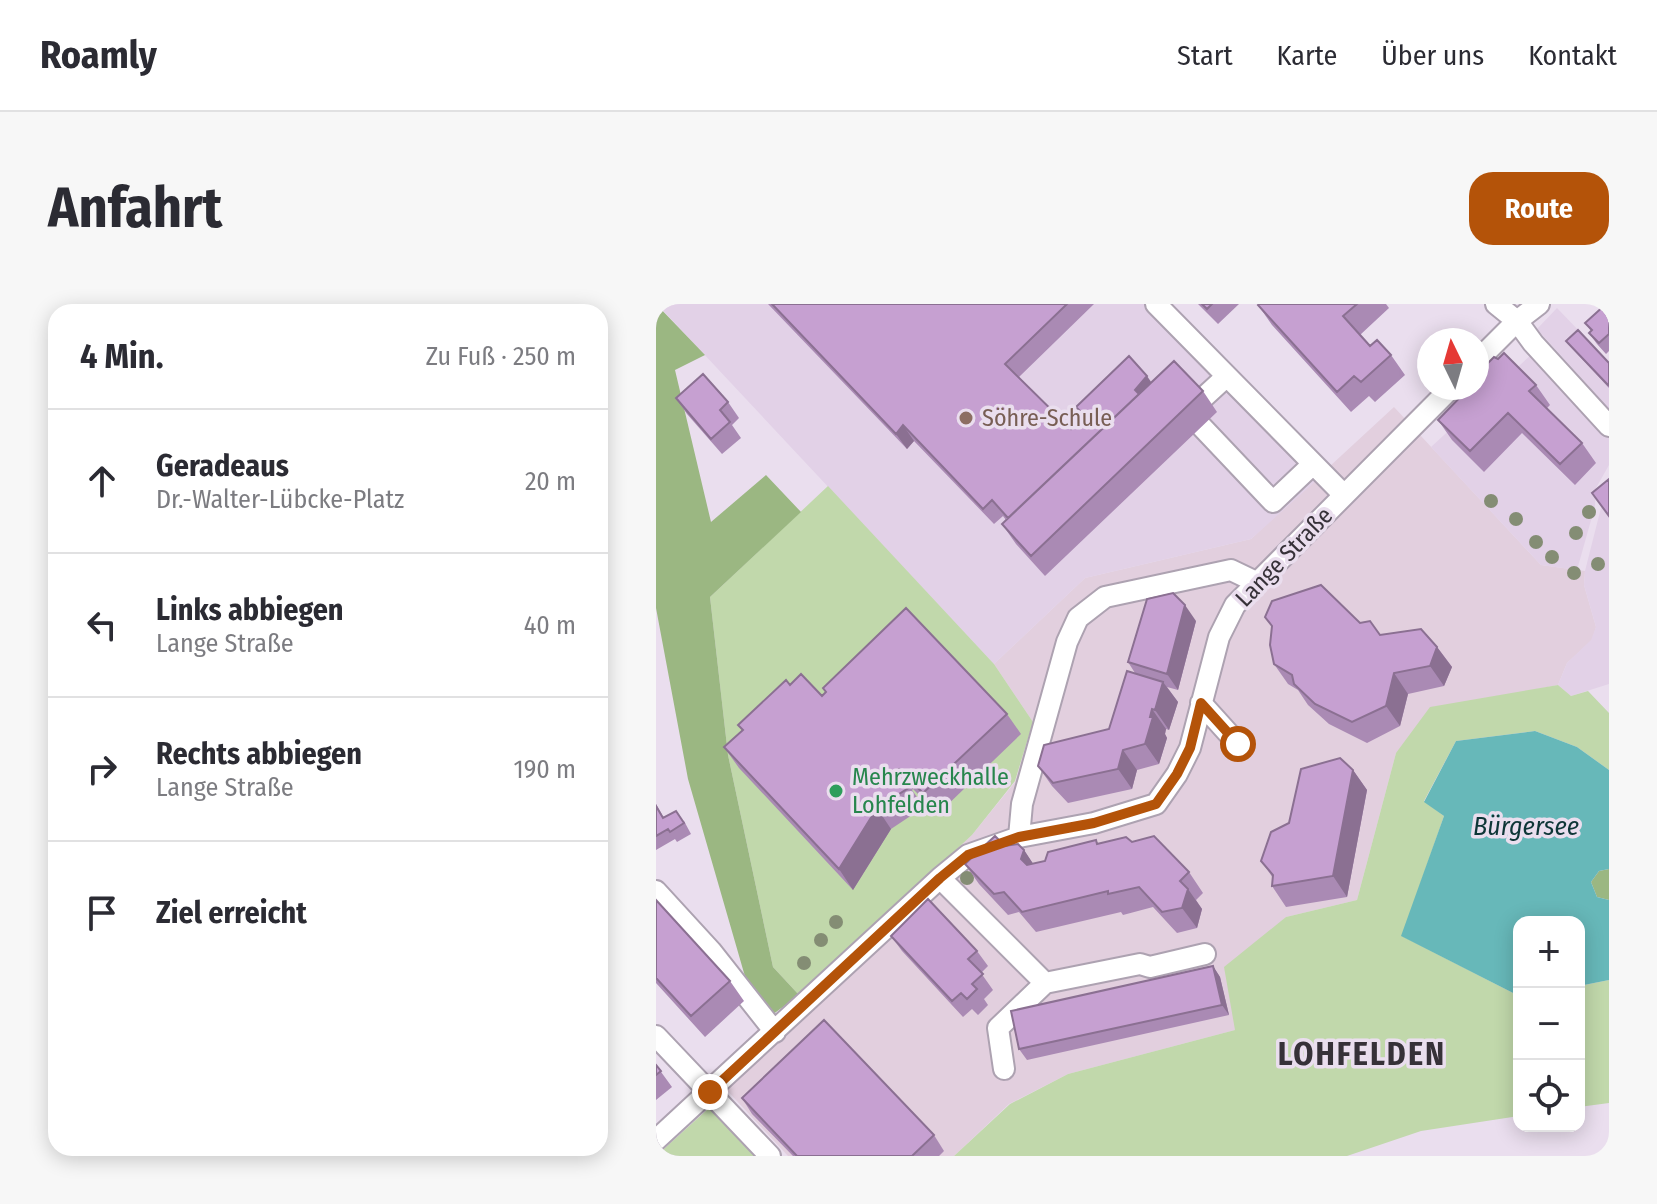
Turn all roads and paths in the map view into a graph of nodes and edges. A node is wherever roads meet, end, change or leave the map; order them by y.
1 (1156, 304) edge
2 (1496, 304) edge
3 (1539, 304) edge
4 (1517, 321) junction
5 (1489, 349) edge
6 (1227, 376) junction
7 (1203, 398) edge
8 (1439, 400) edge
9 (1609, 426) edge
10 (1202, 427) dead end
11 (1313, 464) junction
12 (1344, 495) junction
13 (1256, 582) junction
14 (1201, 703) junction
15 (1238, 744) dead end
16 (1019, 837) junction
17 (940, 878) junction
18 (656, 891) edge
19 (1205, 954) dead end
20 (1045, 983) junction
21 (775, 1032) junction
22 (656, 1036) edge
23 (1004, 1069) dead end
24 (710, 1092) junction
25 (656, 1140) edge
26 (770, 1156) edge

1 - 6 street, Lange Straße
2 - 4 street
3 - 4 street
4 - 5 street
4 - 9 street
6 - 7 street
6 - 11 street, Lange Straße
8 - 12 street, Lange Straße
10 - 11 street
11 - 12 street, Lange Straße
12 - 13 street, Lange Straße
13 - 14 street, Lange Straße
13 - 16 street
14 - 15 street
14 - 16 street, Lange Straße
16 - 17 street, Lange Straße
17 - 20 street
17 - 21 street, Lange Straße
18 - 21 street
19 - 20 street
20 - 23 street
21 - 24 street, Lange Straße
22 - 24 street
24 - 25 street, Lange Straße
24 - 26 street

